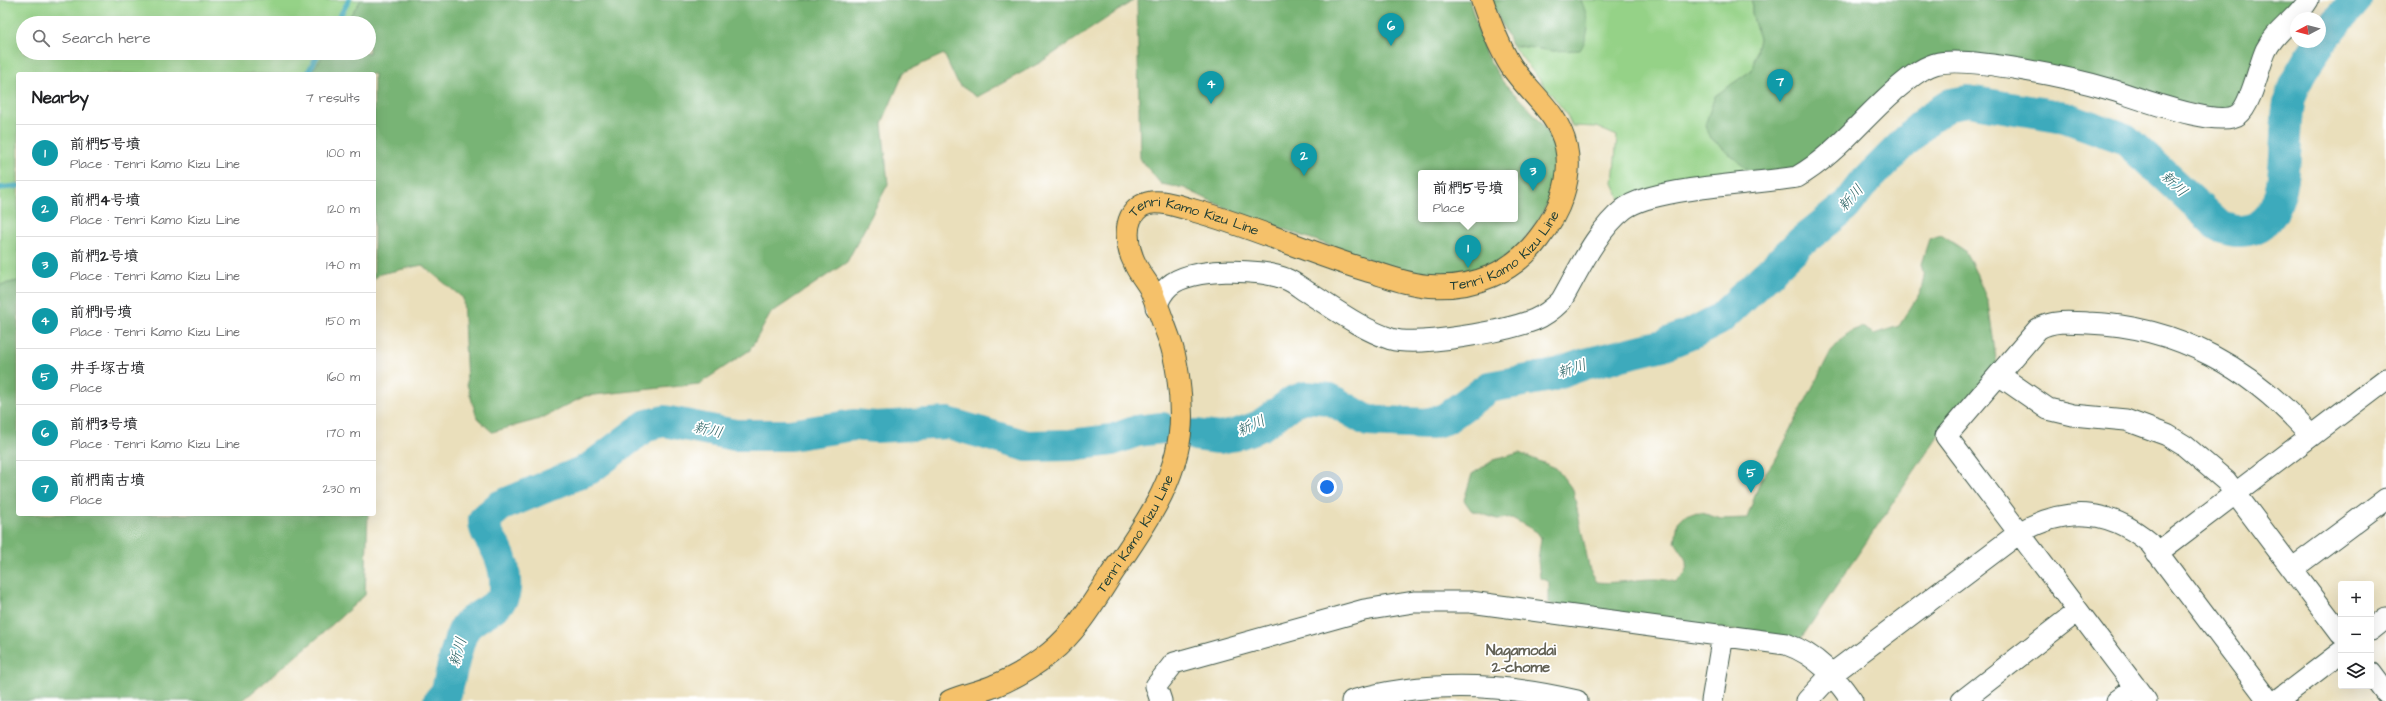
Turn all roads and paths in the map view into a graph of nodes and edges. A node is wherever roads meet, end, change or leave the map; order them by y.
1 (1482, 0) edge
2 (2308, 0) edge
3 (1156, 307) junction
4 (1999, 375) junction
5 (2386, 379) edge
6 (2311, 436) junction
7 (2234, 494) junction
8 (2386, 500) edge
9 (2019, 533) junction
10 (2158, 553) junction
11 (2292, 569) junction
12 (2078, 611) junction
13 (2386, 618) edge
14 (2374, 628) edge
15 (2338, 630) edge
16 (1723, 635) junction
17 (2340, 653) edge
18 (1832, 674) junction
19 (2374, 677) edge
20 (2386, 693) edge
21 (2141, 694) edge
22 (950, 701) edge
23 (1161, 701) edge
24 (1352, 701) edge
25 (1577, 701) edge
26 (1712, 701) edge
27 (1807, 701) edge
28 (1852, 701) edge
29 (1962, 701) edge
30 (2117, 701) edge
31 (2269, 701) edge
32 (2277, 701) edge

1 - 3 main road, Tenri Kamo Kizu Line
2 - 3 street
3 - 22 main road, Tenri Kamo Kizu Line
4 - 6 street
4 - 7 street
4 - 9 street
5 - 6 street
6 - 7 street
7 - 10 street
7 - 11 street
8 - 11 street
9 - 10 street
9 - 12 street
9 - 18 street
10 - 31 street
11 - 15 street
12 - 21 street
12 - 29 street
13 - 14 street
16 - 18 street
16 - 23 street
16 - 26 street
17 - 32 street
18 - 27 street
18 - 28 street
19 - 20 street
21 - 30 street
24 - 25 street

